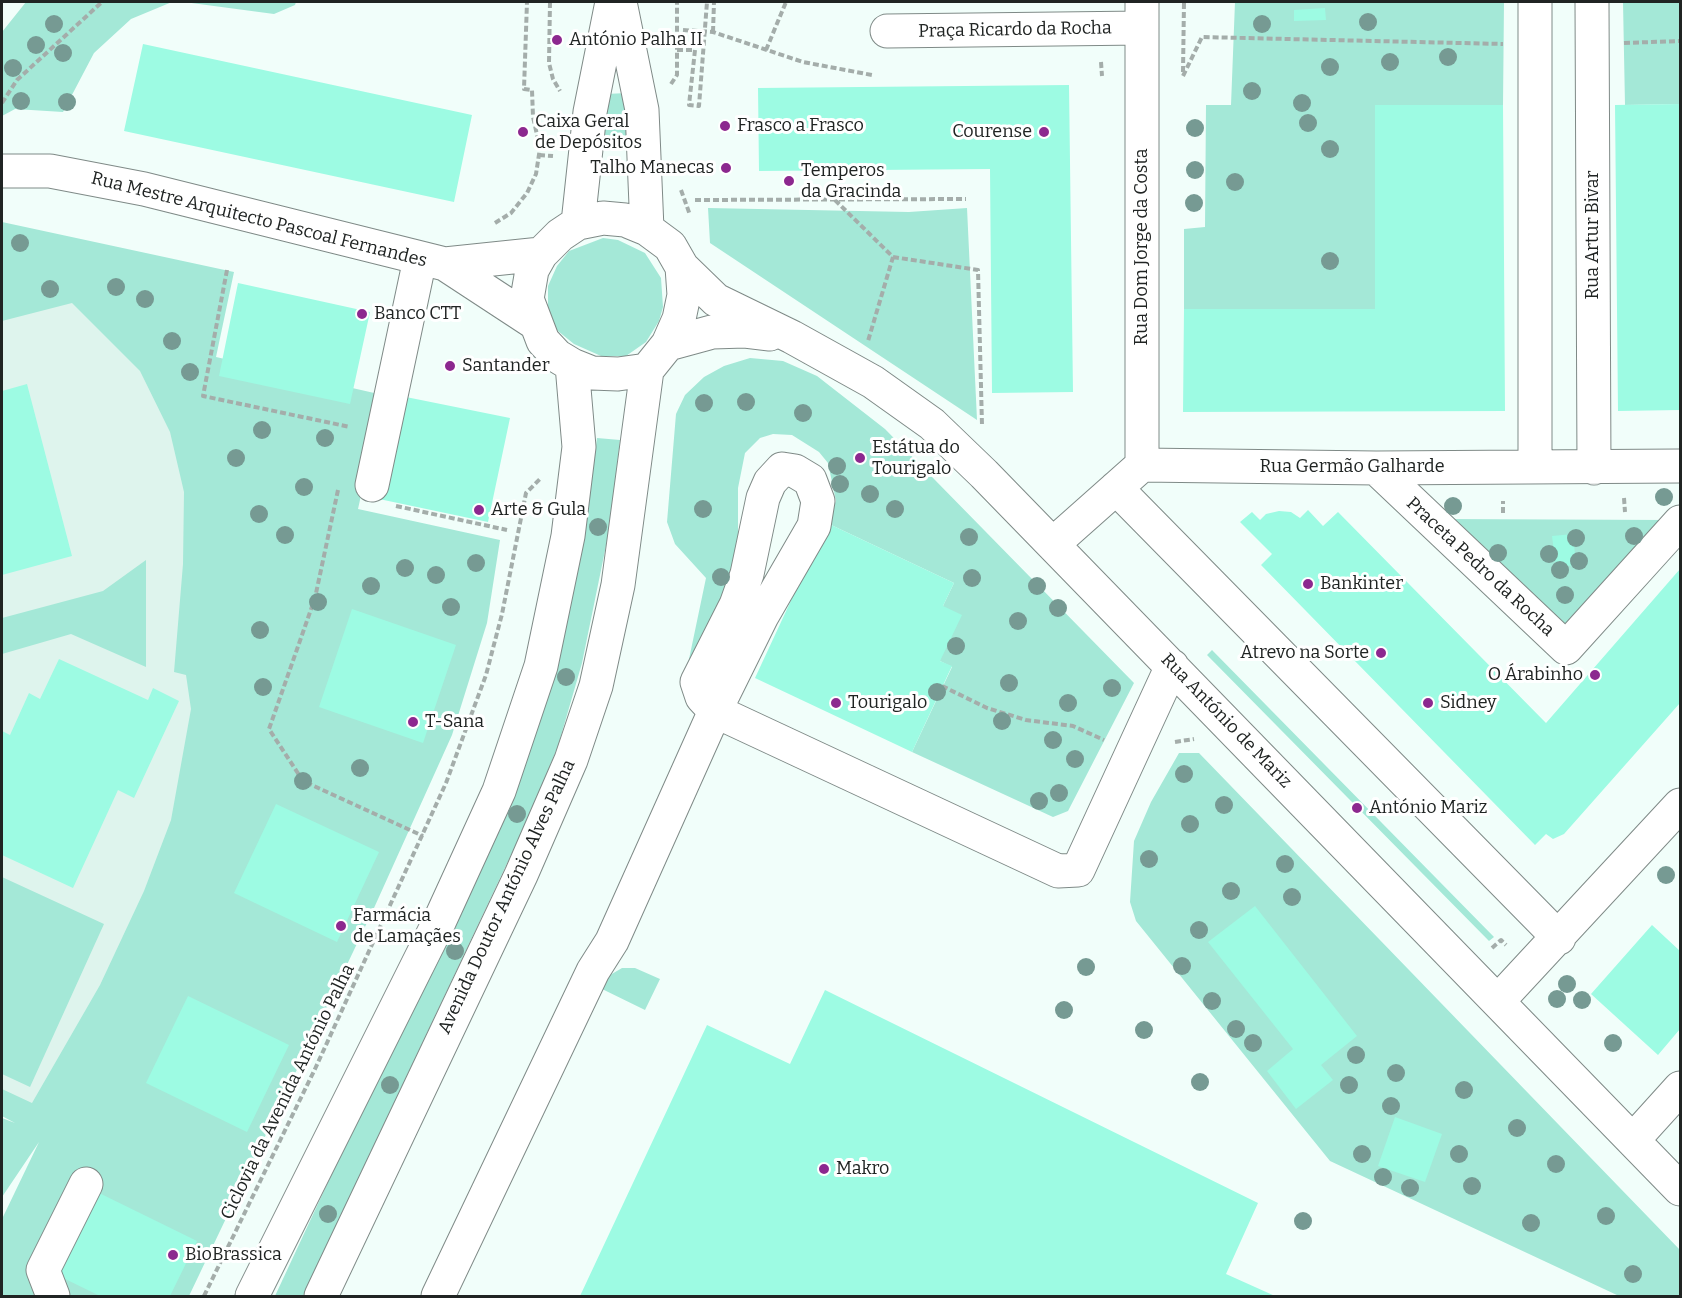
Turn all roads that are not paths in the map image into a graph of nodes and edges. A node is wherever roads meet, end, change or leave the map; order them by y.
1 (612, 2) edge
2 (620, 2) edge
3 (1535, 2) edge
4 (1592, 2) edge
5 (1142, 15) edge
6 (887, 31) dead end
7 (2, 171) edge
8 (578, 223) junction
9 (647, 229) junction
10 (541, 254) junction
11 (433, 261) junction
12 (682, 267) junction
13 (535, 323) junction
14 (792, 337) junction
15 (668, 344) junction
16 (572, 365) junction
17 (647, 370) junction
18 (1142, 465) junction
19 (1534, 466) junction
20 (1680, 466) edge
21 (1376, 468) junction
22 (1594, 468) junction
23 (372, 485) dead end
24 (1116, 488) junction
25 (1680, 522) edge
26 (1053, 544) junction
27 (1172, 666) junction
28 (715, 711) junction
29 (1680, 805) edge
30 (1559, 938) junction
31 (1498, 1000) junction
32 (1680, 1088) edge
33 (1633, 1140) junction
34 (86, 1184) dead end
35 (1680, 1189) edge
36 (53, 1296) edge
37 (252, 1296) edge
38 (321, 1296) edge
39 (438, 1296) edge

1 - 8 street
2 - 9 street
3 - 19 street
4 - 22 street, Rua Artur Bivar
5 - 6 street, Praça Ricardo da Rocha
5 - 18 street, Rua Dom Jorge da Costa
7 - 11 street, Rua Mestre Arquitecto Pascoal Fernandes
8 - 9 street
8 - 10 street
9 - 12 street
10 - 11 street, Rua Mestre Arquitecto Pascoal Fernandes
10 - 13 street
11 - 13 street, Rua Mestre Arquitecto Pascoal Fernandes
11 - 23 street
12 - 14 street, Rua António de Mariz
12 - 15 street
13 - 16 street
14 - 15 street
14 - 26 street, Rua António de Mariz
15 - 17 street
16 - 17 street
16 - 37 street
17 - 38 street, Avenida Doutor António Alves Palha
18 - 21 street, Rua Germão Galharde
18 - 24 street
19 - 21 street, Rua Germão Galharde
19 - 22 street, Rua Germão Galharde
20 - 22 street, Rua Germão Galharde
21 - 25 street, Praceta Pedro da Rocha
24 - 26 street
24 - 30 street
26 - 27 street, Rua António de Mariz
27 - 28 street
27 - 31 street, Rua António de Mariz
28 - 28 street
28 - 39 street
29 - 30 street
30 - 31 street
31 - 33 street, Rua António de Mariz
32 - 33 street
33 - 35 street, Rua António de Mariz
34 - 36 street

